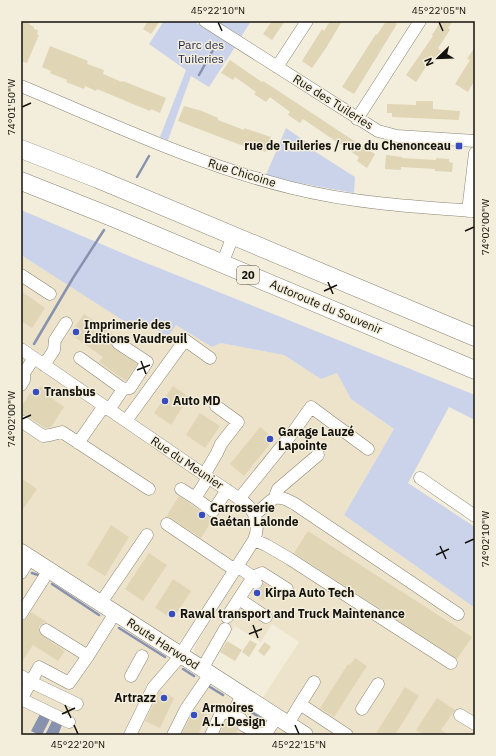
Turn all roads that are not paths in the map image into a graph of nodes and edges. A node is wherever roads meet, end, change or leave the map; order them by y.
1 (205, 21) edge
2 (307, 21) edge
3 (420, 21) edge
4 (277, 67) junction
5 (21, 86) edge
6 (358, 119) junction
7 (475, 141) edge
8 (21, 148) edge
9 (475, 152) edge
10 (21, 181) edge
11 (472, 211) edge
12 (233, 236) junction
13 (222, 264) junction
14 (21, 274) edge
15 (50, 294) dead end
16 (66, 323) dead end
17 (475, 337) edge
18 (118, 343) dead end
19 (21, 350) edge
20 (80, 358) dead end
21 (210, 358) dead end
22 (39, 362) junction
23 (475, 370) edge
24 (21, 385) edge
25 (123, 389) junction
26 (216, 406) dead end
27 (107, 408) junction
28 (21, 420) edge
29 (126, 421) junction
30 (78, 443) junction
31 (368, 449) dead end
32 (318, 455) dead end
33 (206, 476) junction
34 (420, 478) dead end
35 (149, 490) dead end
36 (181, 490) dead end
37 (227, 490) junction
38 (195, 498) junction
39 (275, 498) junction
40 (240, 499) junction
41 (254, 514) junction
42 (475, 516) edge
43 (167, 524) dead end
44 (147, 535) dead end
45 (254, 540) junction
46 (26, 555) edge
47 (236, 568) junction
48 (49, 570) junction
49 (21, 573) edge
50 (254, 580) junction
51 (287, 589) dead end
52 (239, 599) junction
53 (100, 604) junction
54 (115, 613) junction
55 (21, 614) edge
56 (458, 614) dead end
57 (266, 617) dead end
58 (46, 630) dead end
59 (180, 655) junction
60 (88, 656) junction
61 (142, 656) dead end
62 (451, 663) dead end
63 (206, 671) junction
64 (131, 676) dead end
65 (26, 679) edge
66 (314, 682) dead end
67 (378, 684) dead end
68 (242, 695) junction
69 (21, 699) edge
70 (77, 704) dead end
71 (300, 704) junction
72 (362, 709) dead end
73 (232, 715) junction
74 (460, 715) dead end
75 (69, 722) dead end
76 (475, 724) edge
77 (294, 729) edge
78 (130, 735) edge
79 (173, 735) edge
80 (211, 735) edge
81 (264, 735) edge
82 (347, 735) edge

1 - 4 street, Rue des Tuileries
2 - 4 street
3 - 6 street
4 - 6 street, Rue des Tuileries
5 - 11 street, Rue Chicoine
6 - 7 street, Rue des Tuileries
8 - 12 highway
9 - 11 street
10 - 13 highway, Autoroute du Souvenir / 20
12 - 13 street
12 - 17 highway
13 - 23 highway, Autoroute du Souvenir / 20
14 - 15 street
16 - 22 street
18 - 25 street
19 - 22 street, Rue du Meunier
20 - 25 street
21 - 29 street
22 - 24 street
22 - 27 street, Rue du Meunier
25 - 27 street
26 - 33 street
27 - 29 street, Rue du Meunier
27 - 30 street
28 - 30 street
29 - 33 street, Rue du Meunier
30 - 35 street
31 - 40 street
32 - 39 street
33 - 37 street, Rue du Meunier
33 - 38 street
34 - 42 street
36 - 38 street
37 - 38 street
37 - 40 street, Rue du Meunier
39 - 41 street
39 - 56 street
40 - 41 street, Rue du Meunier
41 - 45 street
43 - 47 street
44 - 53 street
45 - 47 street
45 - 62 street
46 - 48 main road, Route Harwood
46 - 49 street
47 - 50 street
47 - 59 street
48 - 53 main road, Route Harwood
48 - 55 street
50 - 51 street
50 - 52 street
52 - 57 street
52 - 63 street
53 - 54 main road, Route Harwood
54 - 59 main road, Route Harwood
54 - 60 street
58 - 60 street
59 - 63 main road, Route Harwood
59 - 78 street
60 - 65 street
61 - 64 street
63 - 68 main road, Route Harwood
63 - 79 street
65 - 69 street
65 - 70 street
66 - 71 street
67 - 72 street
68 - 73 street
68 - 77 main road, Route Harwood
69 - 75 street
71 - 77 street
71 - 82 street
73 - 80 street
73 - 81 street
74 - 76 street
77 - 81 street

